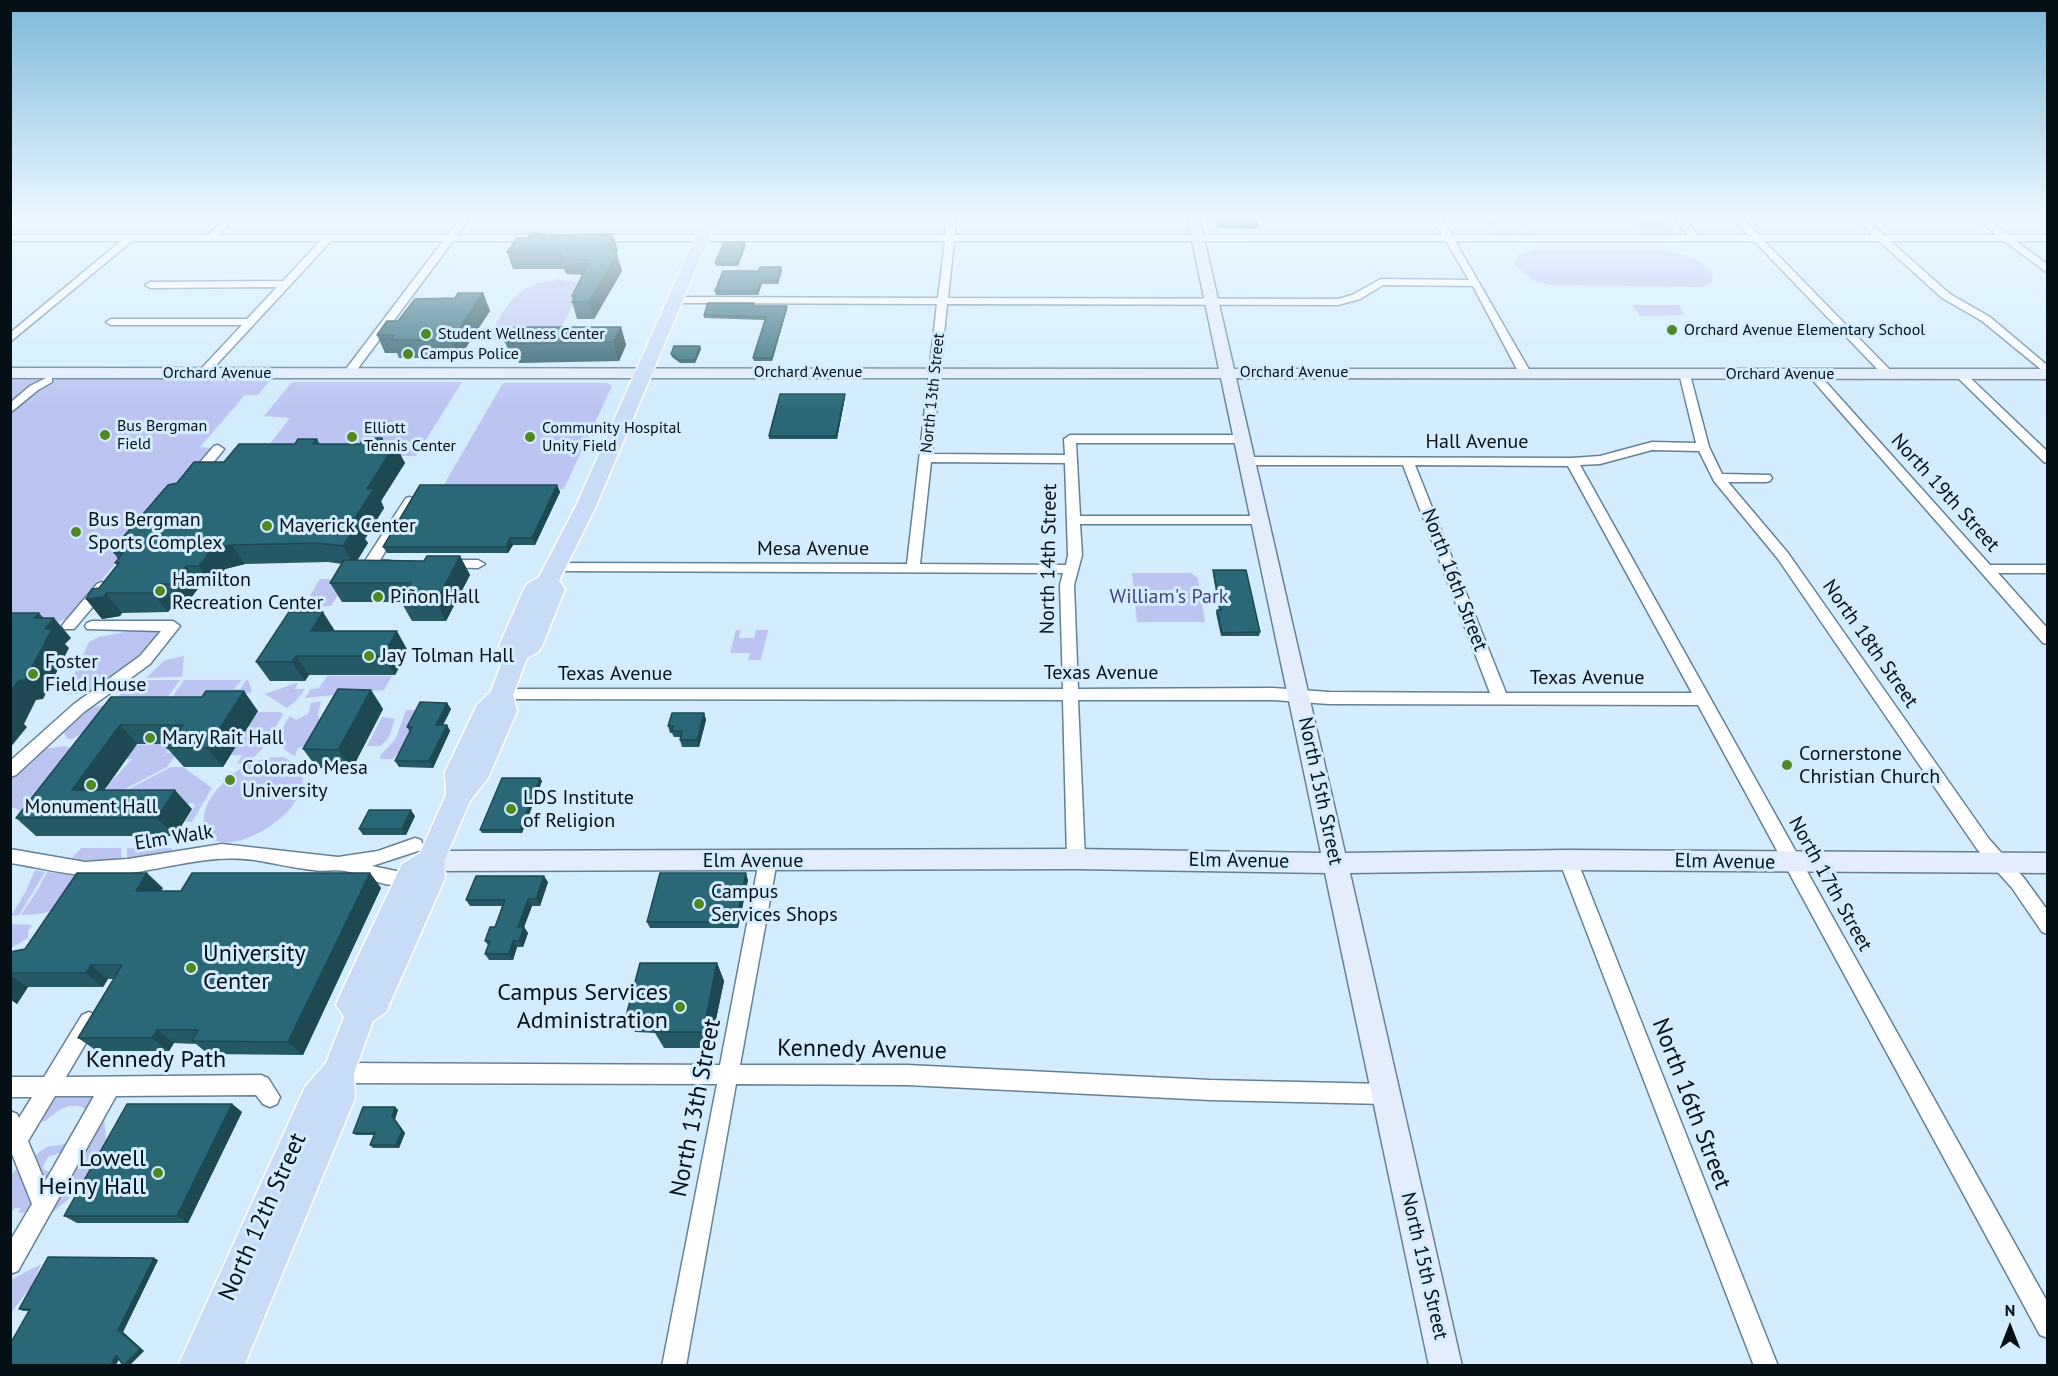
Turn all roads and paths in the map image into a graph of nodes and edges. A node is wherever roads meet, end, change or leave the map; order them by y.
1 (79, 281) edge
2 (288, 281) edge
3 (418, 281) edge
4 (683, 281) edge
5 (945, 281) edge
6 (1208, 281) edge
7 (1798, 281) edge
8 (1930, 281) edge
9 (1476, 283) joint
10 (285, 284) junction
11 (150, 285) dead end
12 (675, 300) junction
13 (943, 300) junction
14 (1212, 301) junction
15 (111, 322) dead end
16 (250, 322) junction
17 (10, 339) edge
18 (935, 372) junction
19 (1228, 372) junction
20 (10, 373) edge
21 (203, 373) junction
22 (349, 373) junction
23 (643, 373) junction
24 (1525, 373) junction
25 (1685, 373) junction
26 (2048, 373) edge
27 (1813, 374) junction
28 (1888, 374) junction
29 (1960, 374) junction
30 (48, 380) dead end
31 (10, 410) edge
32 (1244, 440) junction
33 (1703, 447) junction
34 (218, 449) dead end
35 (926, 458) junction
36 (1071, 459) junction
37 (2048, 459) edge
38 (1249, 461) junction
39 (1408, 462) junction
40 (1572, 462) junction
41 (1718, 478) junction
42 (1766, 478) dead end
43 (189, 483) edge
44 (410, 501) edge
45 (1073, 520) junction
46 (1262, 520) junction
47 (405, 564) edge
48 (428, 564) edge
49 (478, 564) dead end
50 (914, 568) junction
51 (1071, 569) junction
52 (1986, 569) junction
53 (2048, 569) edge
54 (114, 572) edge
55 (552, 574) junction
56 (68, 626) dead end
57 (92, 626) dead end
58 (2048, 639) edge
59 (1071, 694) junction
60 (501, 695) junction
61 (1300, 696) junction
62 (1500, 699) junction
63 (1702, 699) junction
64 (10, 771) edge
65 (422, 853) junction
66 (10, 856) edge
67 (1076, 859) junction
68 (1568, 860) junction
69 (768, 861) junction
70 (1792, 862) junction
71 (344, 863) junction
72 (1335, 863) junction
73 (1998, 863) junction
74 (2048, 863) edge
75 (400, 878) dead end
76 (2048, 926) edge
77 (97, 1008) edge
78 (338, 1073) junction
79 (728, 1074) junction
80 (51, 1086) junction
81 (111, 1086) junction
82 (10, 1087) edge
83 (265, 1091) dead end
84 (1386, 1094) junction
85 (14, 1130) edge
86 (43, 1205) junction
87 (10, 1263) edge
88 (2048, 1327) edge
89 (197, 1365) edge
90 (225, 1365) edge
91 (674, 1365) edge
92 (1446, 1365) edge
93 (1766, 1365) edge

1 - 17 street
2 - 10 street
3 - 22 street
4 - 12 main road, North 12th Street
5 - 13 street, North 13th Street
6 - 14 street, North 15th Street
7 - 28 street
8 - 26 street
9 - 14 street
9 - 24 street
10 - 11 street
10 - 16 street
12 - 13 street
12 - 23 main road, North 12th Street
13 - 14 street
13 - 18 street, North 13th Street
14 - 19 street, North 15th Street
15 - 16 street
16 - 21 street
18 - 19 street, Orchard Avenue
18 - 23 street, Orchard Avenue
18 - 35 street, North 13th Street
19 - 24 street, Orchard Avenue
19 - 32 street, North 15th Street
20 - 21 street, Orchard Avenue
21 - 22 street, Orchard Avenue
22 - 23 street, Orchard Avenue
23 - 55 main road, North 12th Street
24 - 25 street, Orchard Avenue
25 - 27 street, Orchard Avenue
25 - 33 street, North 18th Street
26 - 29 street, Orchard Avenue
27 - 28 street, Orchard Avenue
27 - 52 street, North 19th Street
28 - 29 street, Orchard Avenue
29 - 37 street
30 - 31 street
32 - 36 street, North 14th Street
32 - 38 street, North 15th Street
33 - 40 street, Hall Avenue
33 - 41 street, North 18th Street
34 - 43 street
35 - 36 street
35 - 50 street, North 13th Street
36 - 45 street, North 14th Street
38 - 39 street, Hall Avenue
38 - 46 street, North 15th Street
39 - 40 street, Hall Avenue
39 - 62 street, North 16th Street
40 - 63 street, North 17th Street
41 - 42 street
41 - 73 street, North 18th Street
44 - 47 street
45 - 46 street
45 - 51 street, North 14th Street
46 - 61 street, North 15th Street
48 - 49 street
50 - 51 street, Mesa Avenue
50 - 55 street, Mesa Avenue
51 - 59 street, North 14th Street
52 - 53 street
52 - 58 street, North 19th Street
54 - 56 street
55 - 60 main road, North 12th Street
57 - 64 street
59 - 60 street, Texas Avenue
59 - 61 street, Texas Avenue
59 - 67 street, North 14th Street
60 - 65 main road, North 12th Street
61 - 62 street, Texas Avenue
61 - 72 street, North 15th Street
62 - 63 street, Texas Avenue
63 - 70 street, North 17th Street
65 - 69 street, Elm Avenue
65 - 71 street, Elm Walk
65 - 78 main road, North 12th Street
66 - 71 street, Elm Walk
67 - 69 street, Elm Avenue
67 - 72 street, Elm Avenue
68 - 70 street, Elm Avenue
68 - 72 street, Elm Avenue
68 - 93 street, North 16th Street
69 - 79 street, North 13th Street
70 - 73 street, Elm Avenue
70 - 88 street, North 17th Street
71 - 75 street, Elm Walk
72 - 84 street, North 15th Street
73 - 74 street, Elm Avenue
73 - 76 street, North 18th Street
77 - 80 street
78 - 79 street, Kennedy Avenue
78 - 89 main road, North 12th Street
78 - 90 main road, North 12th Street
79 - 84 street, Kennedy Avenue
79 - 91 street, North 13th Street
80 - 81 street, Kennedy Path
80 - 82 street, Kennedy Path
80 - 85 street
81 - 83 street, Kennedy Path
81 - 86 street
84 - 92 street, North 15th Street
85 - 86 street
86 - 87 street

